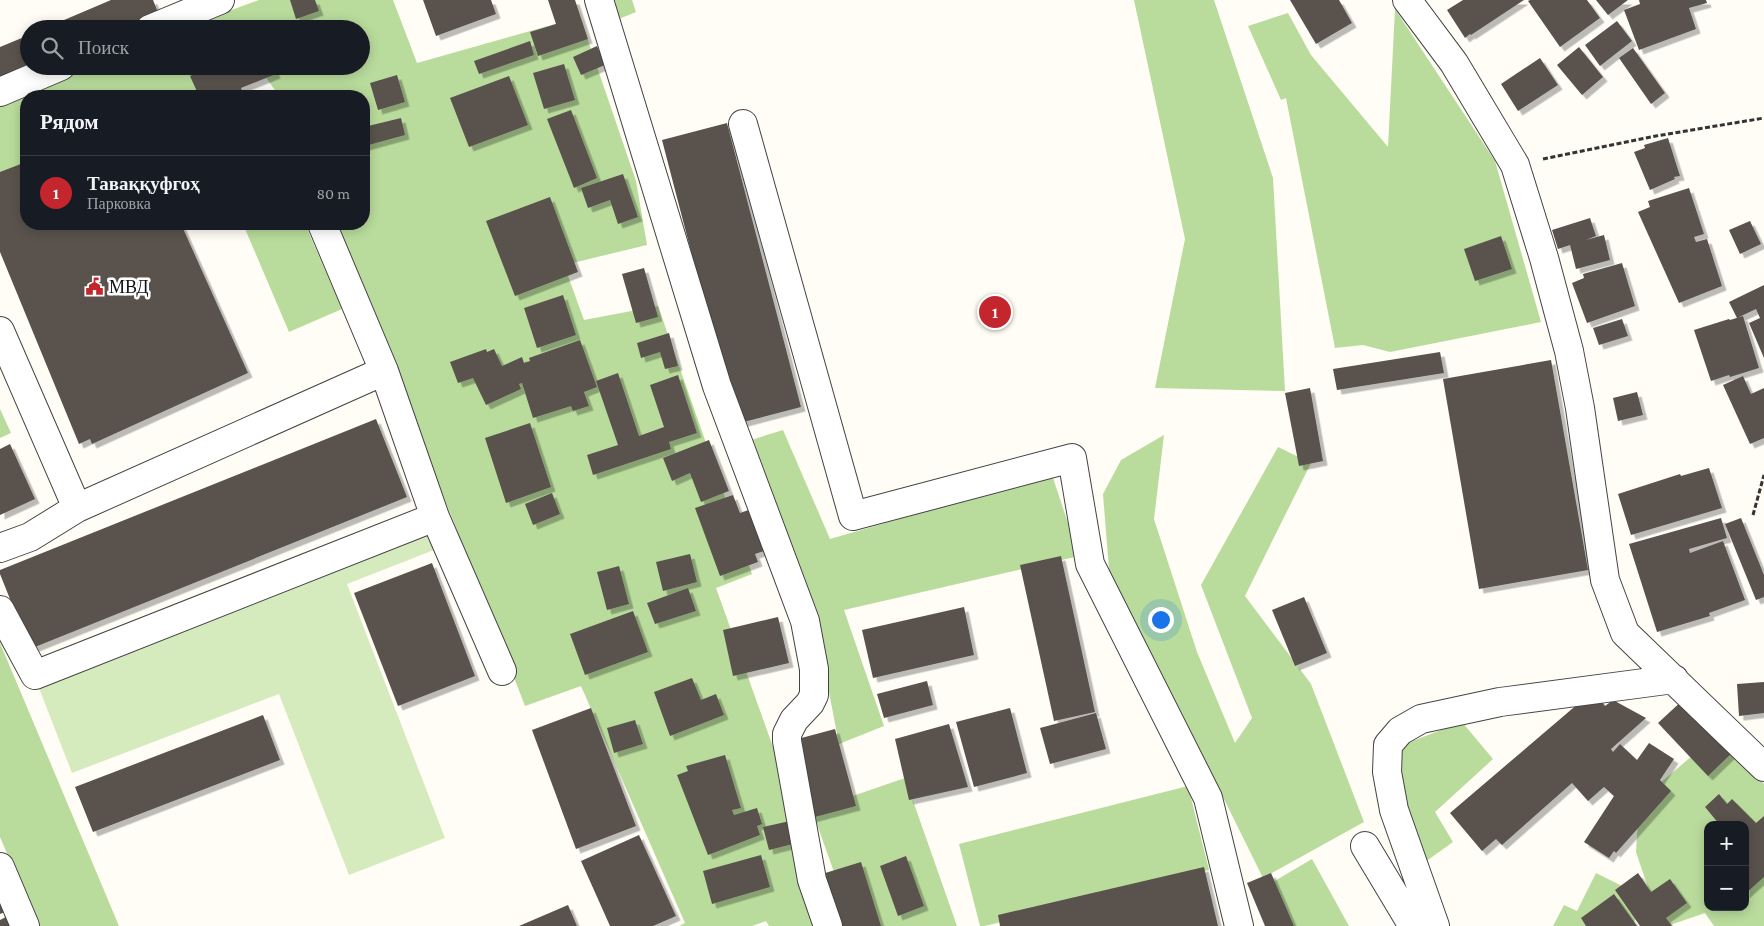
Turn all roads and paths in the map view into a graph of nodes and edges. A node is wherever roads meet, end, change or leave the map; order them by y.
1 (220, 0) edge
2 (599, 0) edge
3 (1407, 0) edge
4 (172, 20) edge
5 (40, 75) edge
6 (0, 92) edge
7 (1764, 118) edge
8 (743, 124) dead end
9 (1516, 165) junction
10 (325, 230) edge
11 (0, 331) edge
12 (384, 371) junction
13 (1764, 475) edge
14 (77, 508) junction
15 (1753, 515) dead end
16 (435, 517) junction
17 (0, 548) edge
18 (0, 610) edge
19 (502, 671) dead end
20 (1674, 679) junction
21 (1764, 767) edge
22 (1365, 846) dead end
23 (0, 867) edge
24 (25, 926) edge
25 (828, 926) edge
26 (1239, 926) edge
27 (1413, 926) edge
28 (1435, 926) edge

1 - 4 lane
2 - 25 lane
3 - 9 lane
5 - 6 lane
7 - 9 path
8 - 26 lane
9 - 20 lane
10 - 12 lane
11 - 14 lane
12 - 14 lane
12 - 16 lane
13 - 15 path
14 - 17 lane
16 - 18 lane
16 - 19 lane
20 - 21 lane
20 - 28 lane
22 - 27 lane
23 - 24 lane

